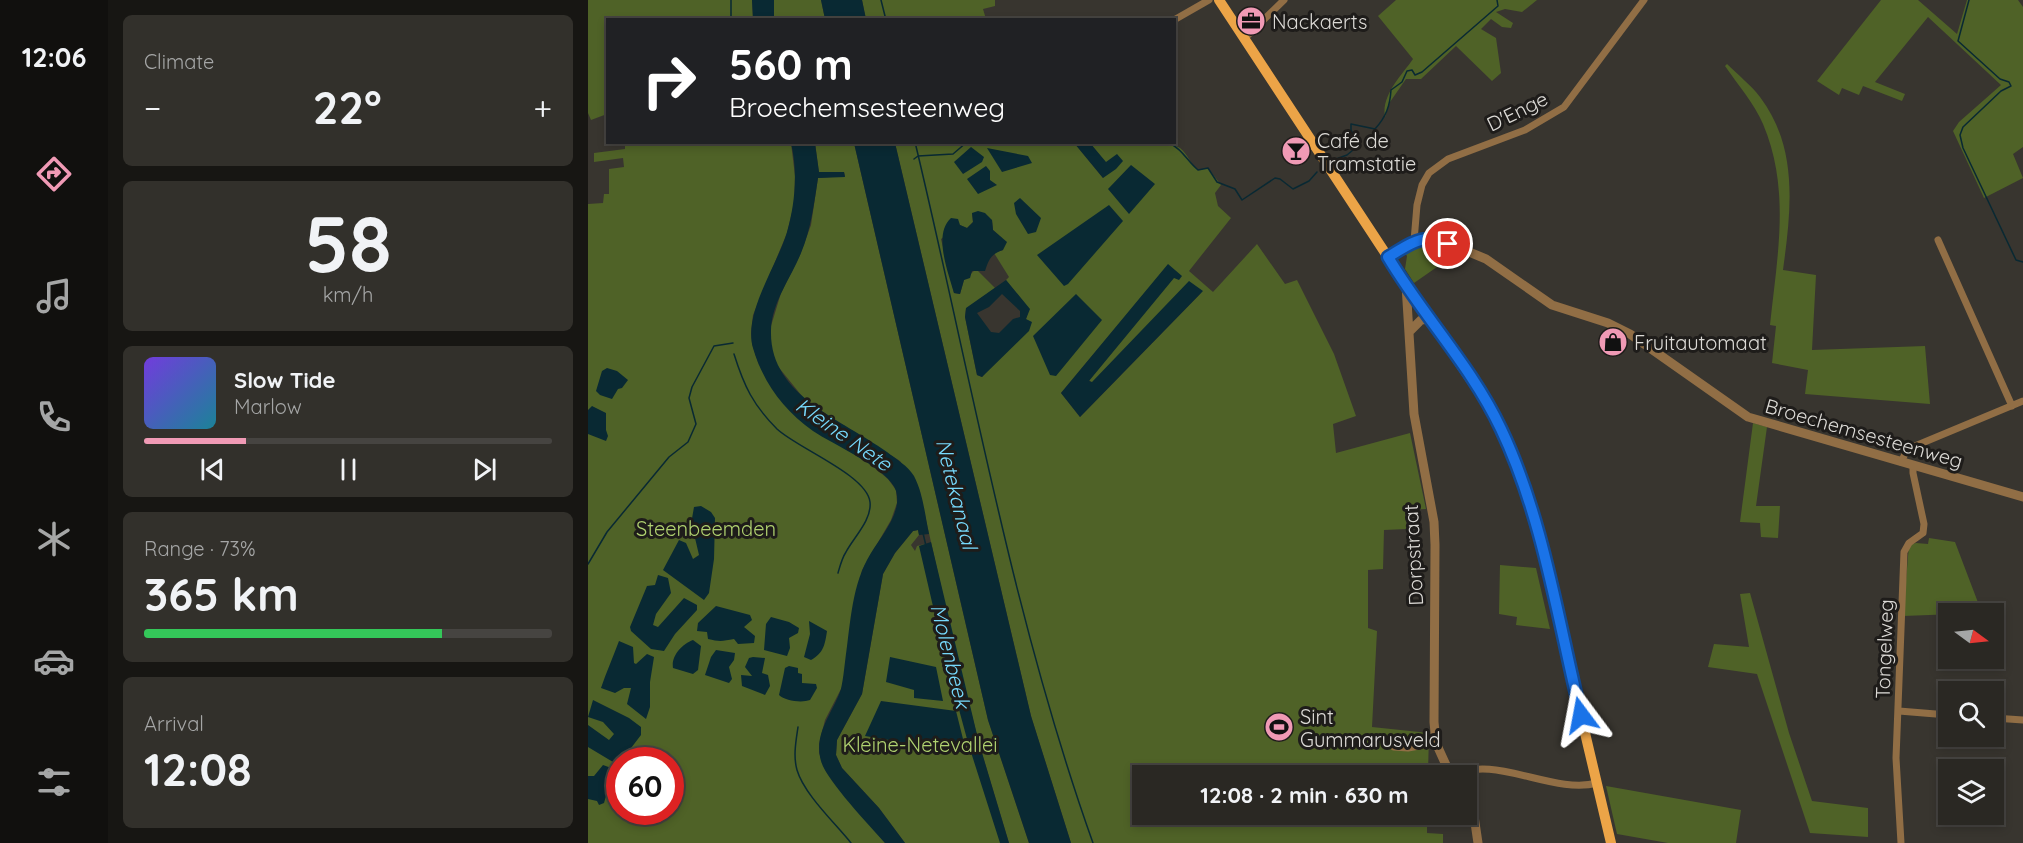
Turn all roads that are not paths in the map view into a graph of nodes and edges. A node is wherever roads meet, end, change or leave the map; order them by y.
1 (1209, 0) edge
2 (1219, 0) edge
3 (1284, 0) edge
4 (1644, 0) edge
5 (1176, 19) edge
6 (1244, 39) junction
7 (1938, 240) dead end
8 (1414, 241) junction
9 (1388, 257) junction
10 (1406, 285) junction
11 (1427, 315) junction
12 (1408, 327) junction
13 (2023, 401) edge
14 (2012, 406) junction
15 (1901, 462) junction
16 (1913, 466) junction
17 (2023, 497) edge
18 (1899, 711) junction
19 (1938, 714) edge
20 (2004, 719) edge
21 (2023, 720) edge
22 (1436, 743) junction
23 (1394, 747) dead end
24 (1447, 765) edge
25 (1477, 768) edge
26 (1597, 783) junction
27 (1475, 825) edge
28 (1478, 843) edge
29 (1611, 843) edge
30 (1901, 843) edge

1 - 5 street
2 - 6 main road
3 - 6 street
4 - 8 street, D'Enge
6 - 9 main road
7 - 14 street
8 - 9 street
8 - 15 street, Broechemsesteenweg
9 - 10 main road
10 - 11 main road
10 - 12 street, Dorpstraat
11 - 12 street
11 - 26 main road
12 - 22 street, Dorpstraat
13 - 14 street
14 - 15 street
15 - 16 street, Broechemsesteenweg
16 - 17 street, Broechemsesteenweg
16 - 18 street, Tongelweg
18 - 19 street
18 - 30 street, Tongelweg
20 - 21 street
22 - 23 street
22 - 24 street, Dorpstraat
25 - 26 street, Dorpstraat
26 - 29 main road
27 - 28 street

